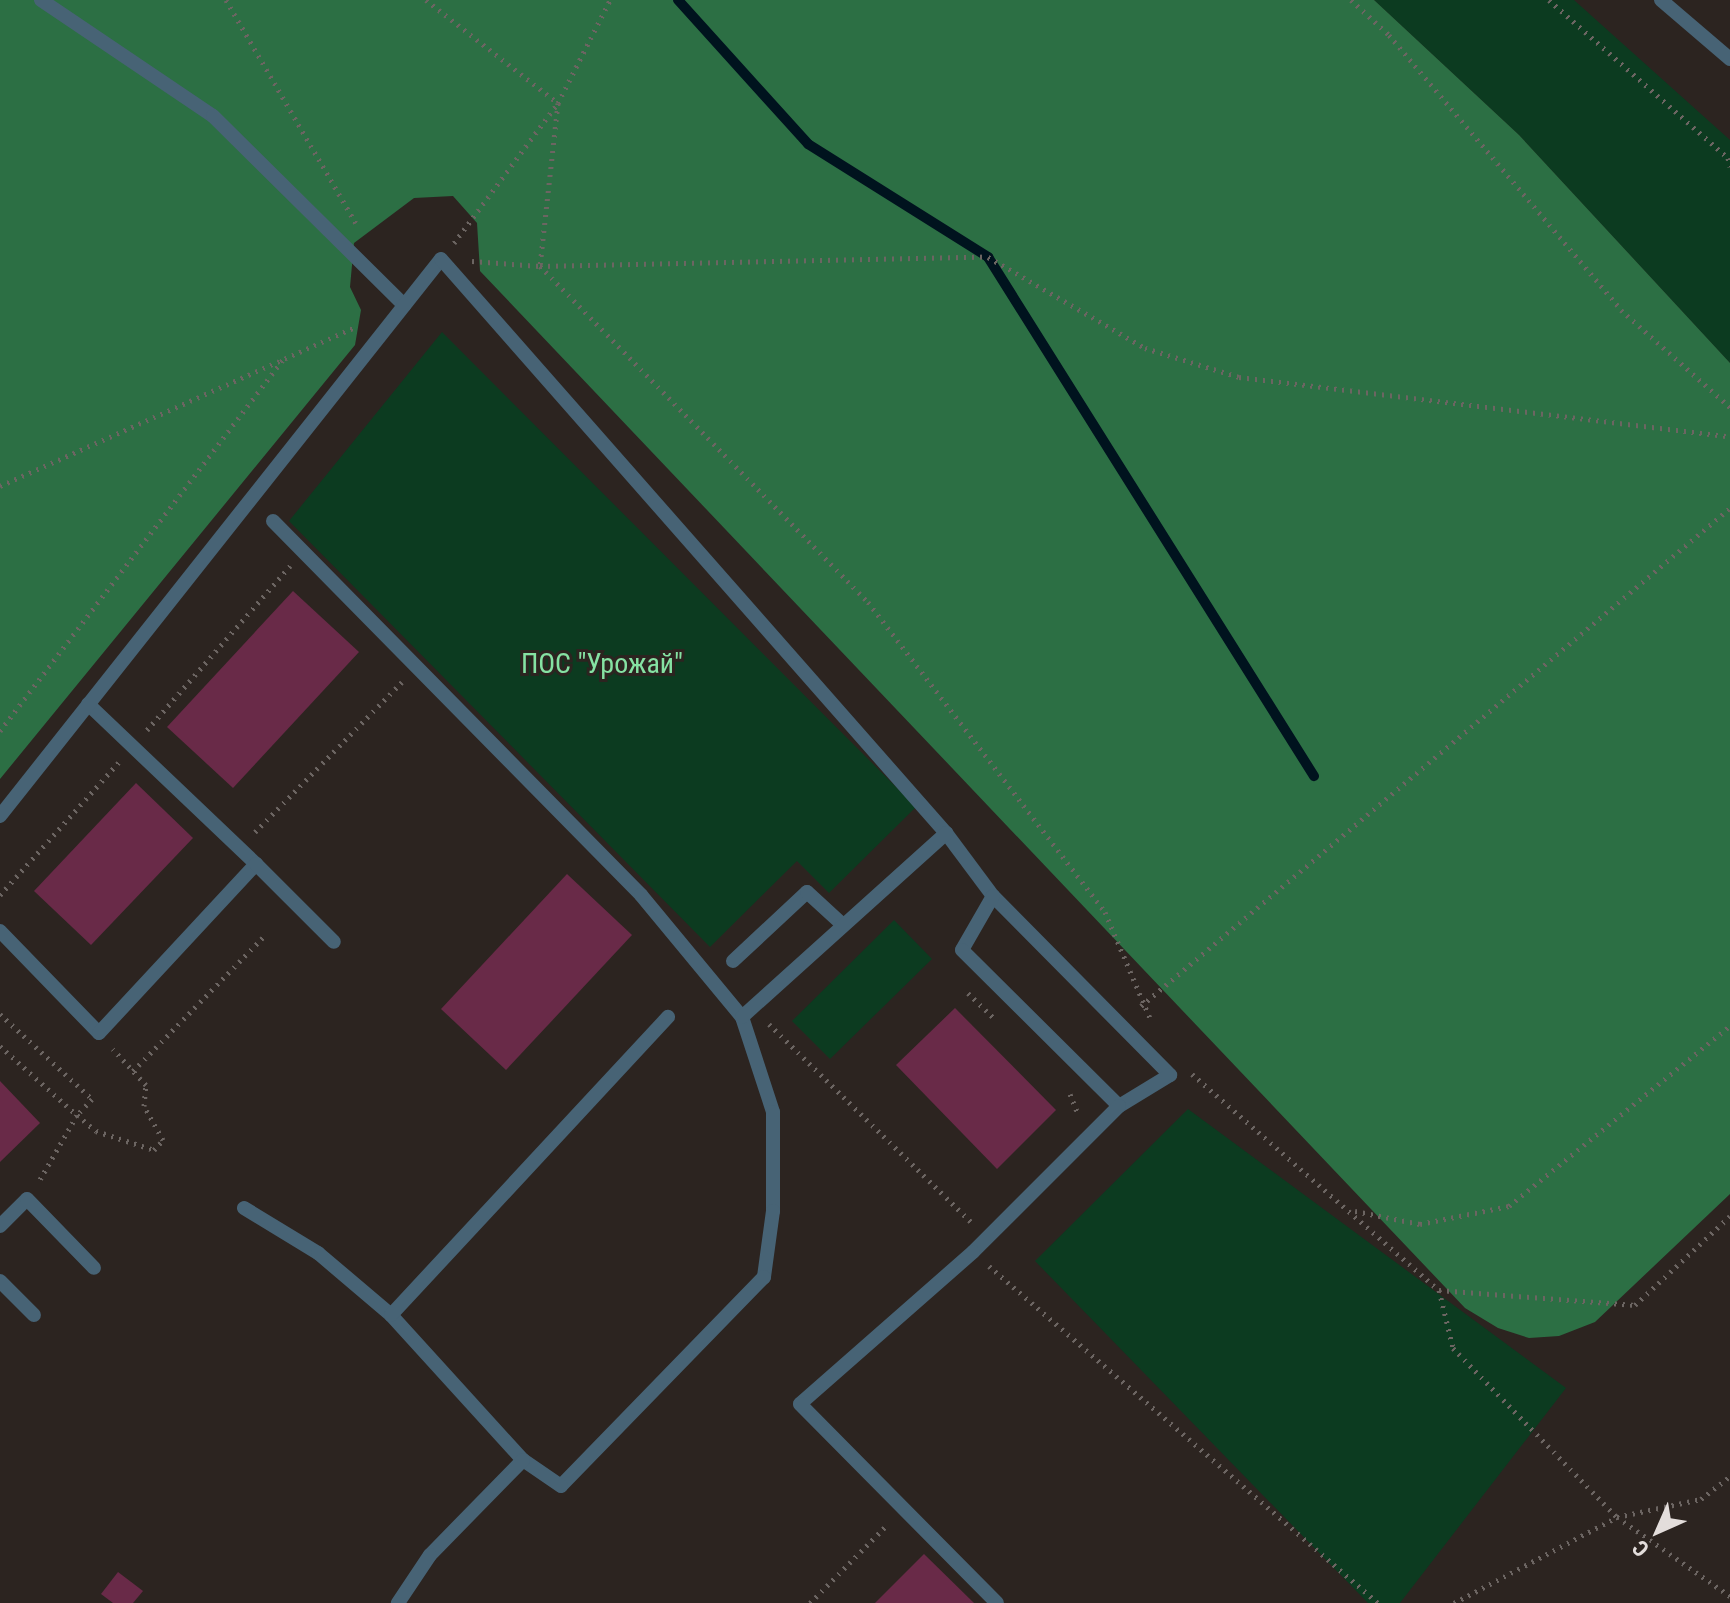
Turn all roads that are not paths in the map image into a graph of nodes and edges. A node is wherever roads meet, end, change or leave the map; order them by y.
1 (41, 0) edge
2 (1661, 0) edge
3 (1730, 59) edge
4 (404, 305) junction
5 (273, 521) dead end
6 (88, 704) junction
7 (0, 816) edge
8 (946, 833) junction
9 (256, 864) junction
10 (993, 896) junction
11 (843, 925) junction
12 (0, 931) edge
13 (334, 942) dead end
14 (733, 961) dead end
15 (747, 1012) junction
16 (668, 1017) dead end
17 (1119, 1106) junction
18 (244, 1208) dead end
19 (0, 1226) edge
20 (94, 1268) dead end
21 (0, 1281) edge
22 (34, 1315) dead end
23 (391, 1315) junction
24 (523, 1460) junction
25 (398, 1603) edge
26 (997, 1603) edge

1 - 4 lane
2 - 3 lane
4 - 6 lane
4 - 8 lane
5 - 15 lane
6 - 7 lane
6 - 9 lane
8 - 10 lane
8 - 11 lane
9 - 12 lane
9 - 13 lane
10 - 17 lane
10 - 17 lane
11 - 14 lane
11 - 15 lane
15 - 24 lane
16 - 23 lane
17 - 26 lane
18 - 23 lane
19 - 20 lane
21 - 22 lane
23 - 24 lane
24 - 25 lane

